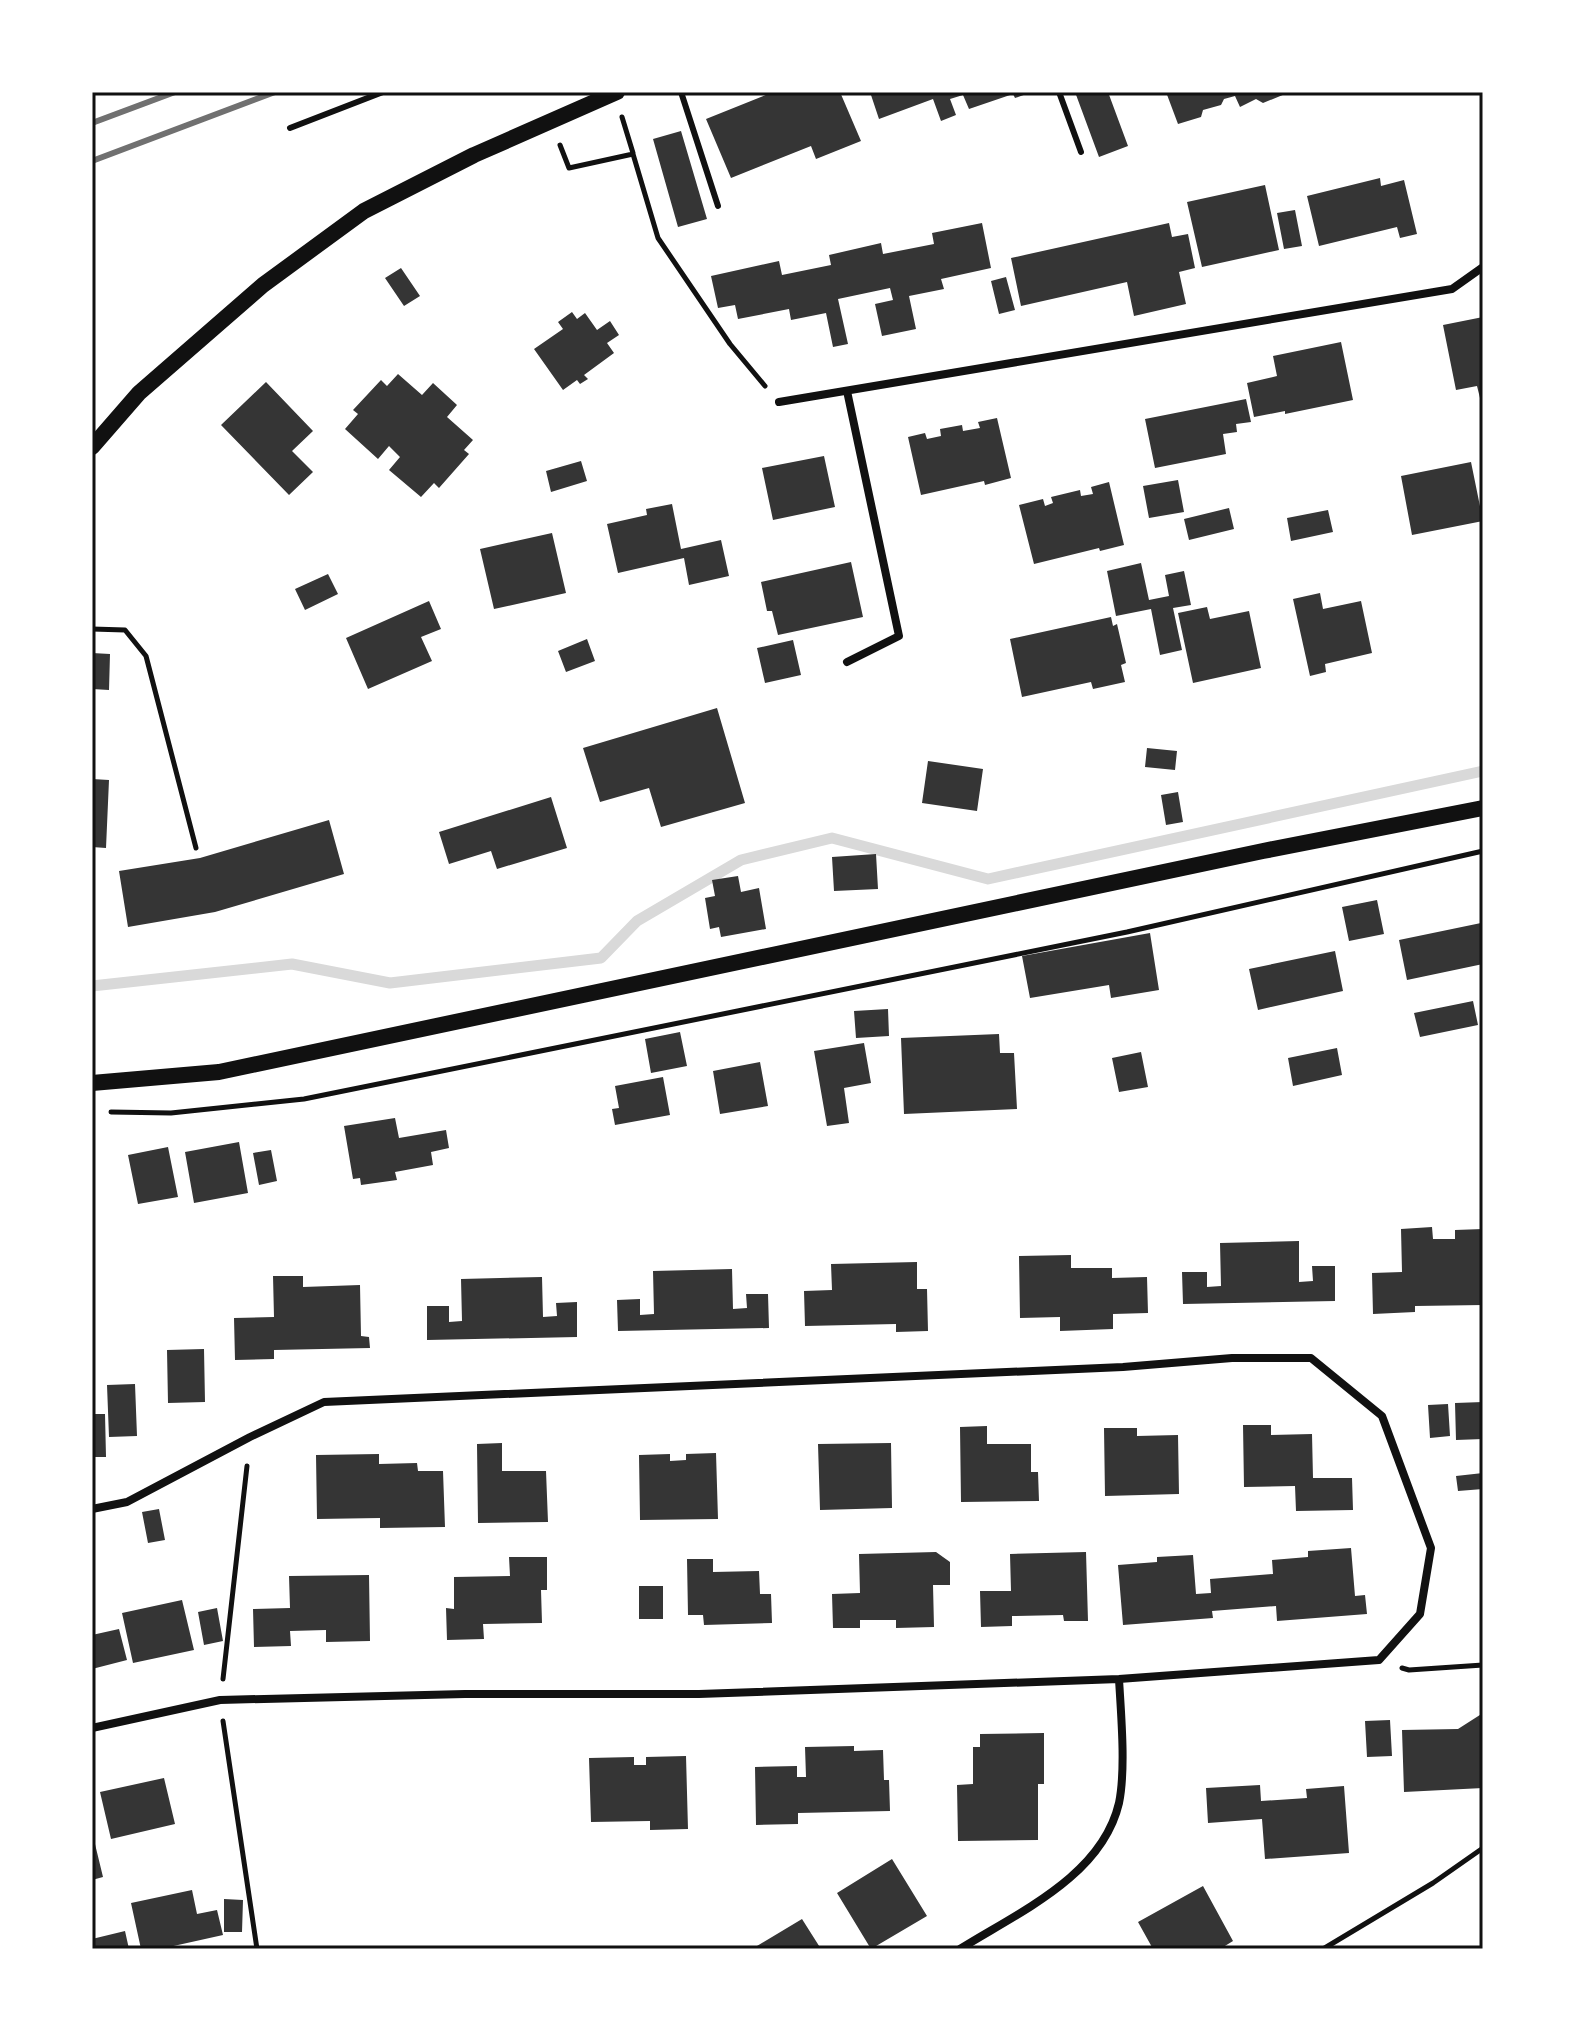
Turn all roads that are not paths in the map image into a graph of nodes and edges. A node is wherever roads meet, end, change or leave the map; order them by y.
1 (383, 92) edge
2 (681, 92) edge
3 (1059, 92) edge
4 (616, 93) edge
5 (290, 128) dead end
6 (1081, 152) dead end
7 (718, 206) dead end
8 (1483, 267) edge
9 (847, 391) junction
10 (779, 402) road end
11 (92, 447) edge
12 (847, 662) dead end
13 (1483, 808) edge
14 (92, 1083) edge
15 (92, 1509) edge
16 (1119, 1679) junction
17 (92, 1728) edge
18 (960, 1949) edge

1 - 5 lane
2 - 7 lane
3 - 6 lane
4 - 11 main road
8 - 9 street
9 - 10 street
9 - 12 street
13 - 14 main road
15 - 16 street
16 - 17 street
16 - 18 street

